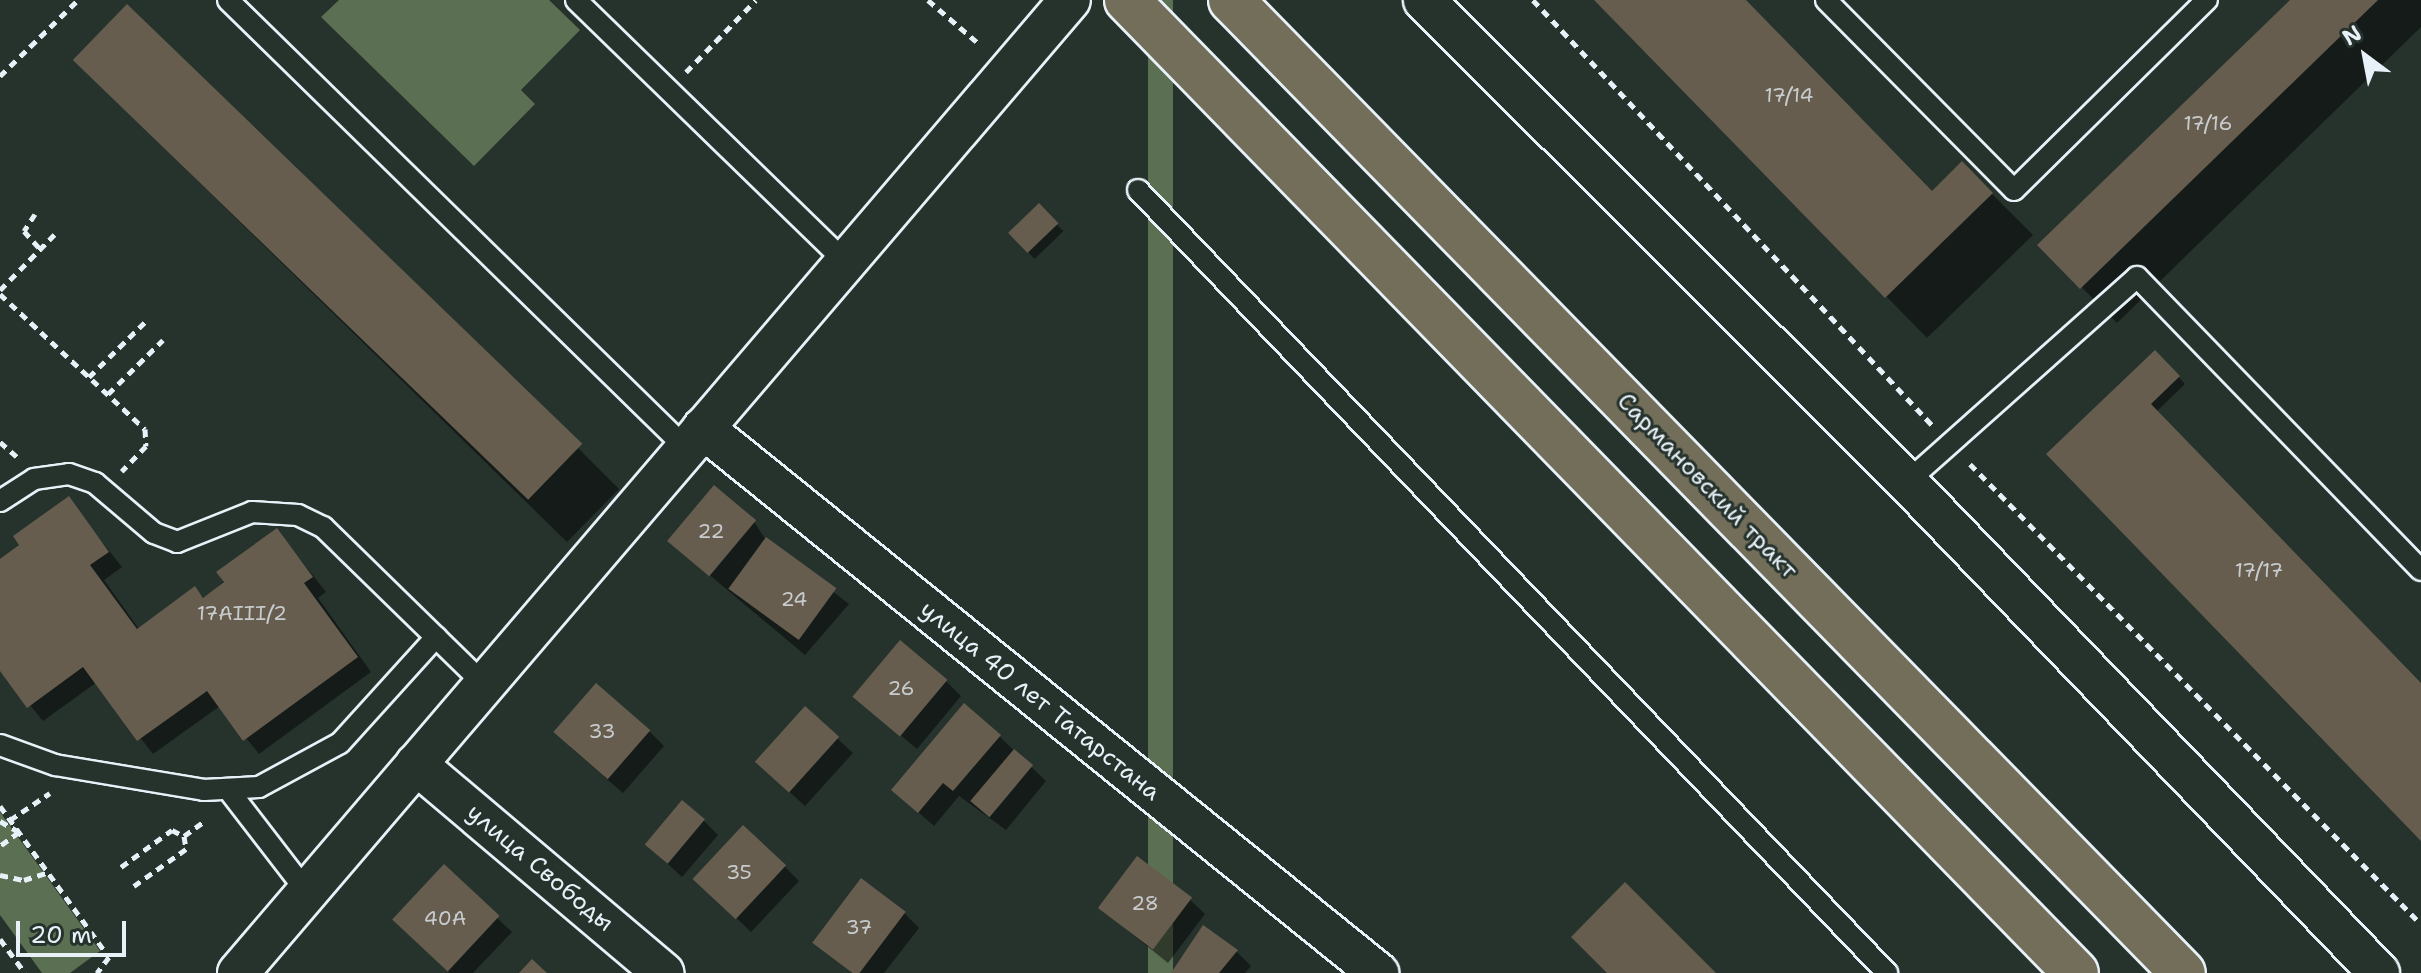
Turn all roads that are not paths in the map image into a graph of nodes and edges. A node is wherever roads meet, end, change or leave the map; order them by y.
1 (228, 0) edge
2 (577, 0) edge
3 (1070, 0) edge
4 (1127, 0) edge
5 (1231, 0) edge
6 (1424, 0) edge
7 (1826, 0) edge
8 (2207, 0) edge
9 (1138, 190) dead end
10 (845, 262) junction
11 (694, 438) junction
12 (1907, 482) junction
13 (0, 501) edge
14 (2421, 570) edge
15 (436, 637) junction
16 (484, 684) junction
17 (0, 745) edge
18 (416, 764) junction
19 (230, 792) junction
20 (307, 892) junction
21 (238, 973) edge
22 (663, 973) edge
23 (1378, 973) edge
24 (1887, 973) edge
25 (2076, 973) edge
26 (2183, 973) edge
27 (2379, 973) edge

1 - 11 lane
2 - 10 lane
3 - 10 street
4 - 25 main road
5 - 26 main road, Сармановский тракт
6 - 12 street
7 - 8 lane
9 - 24 lane
10 - 11 street
11 - 16 street
11 - 23 street, улица 40 лет Татарстана
12 - 14 lane
12 - 27 street
13 - 15 lane
15 - 16 lane
15 - 19 lane
16 - 18 street
17 - 19 lane
18 - 20 street
18 - 22 street, улица Свободы
19 - 20 lane
20 - 21 street

